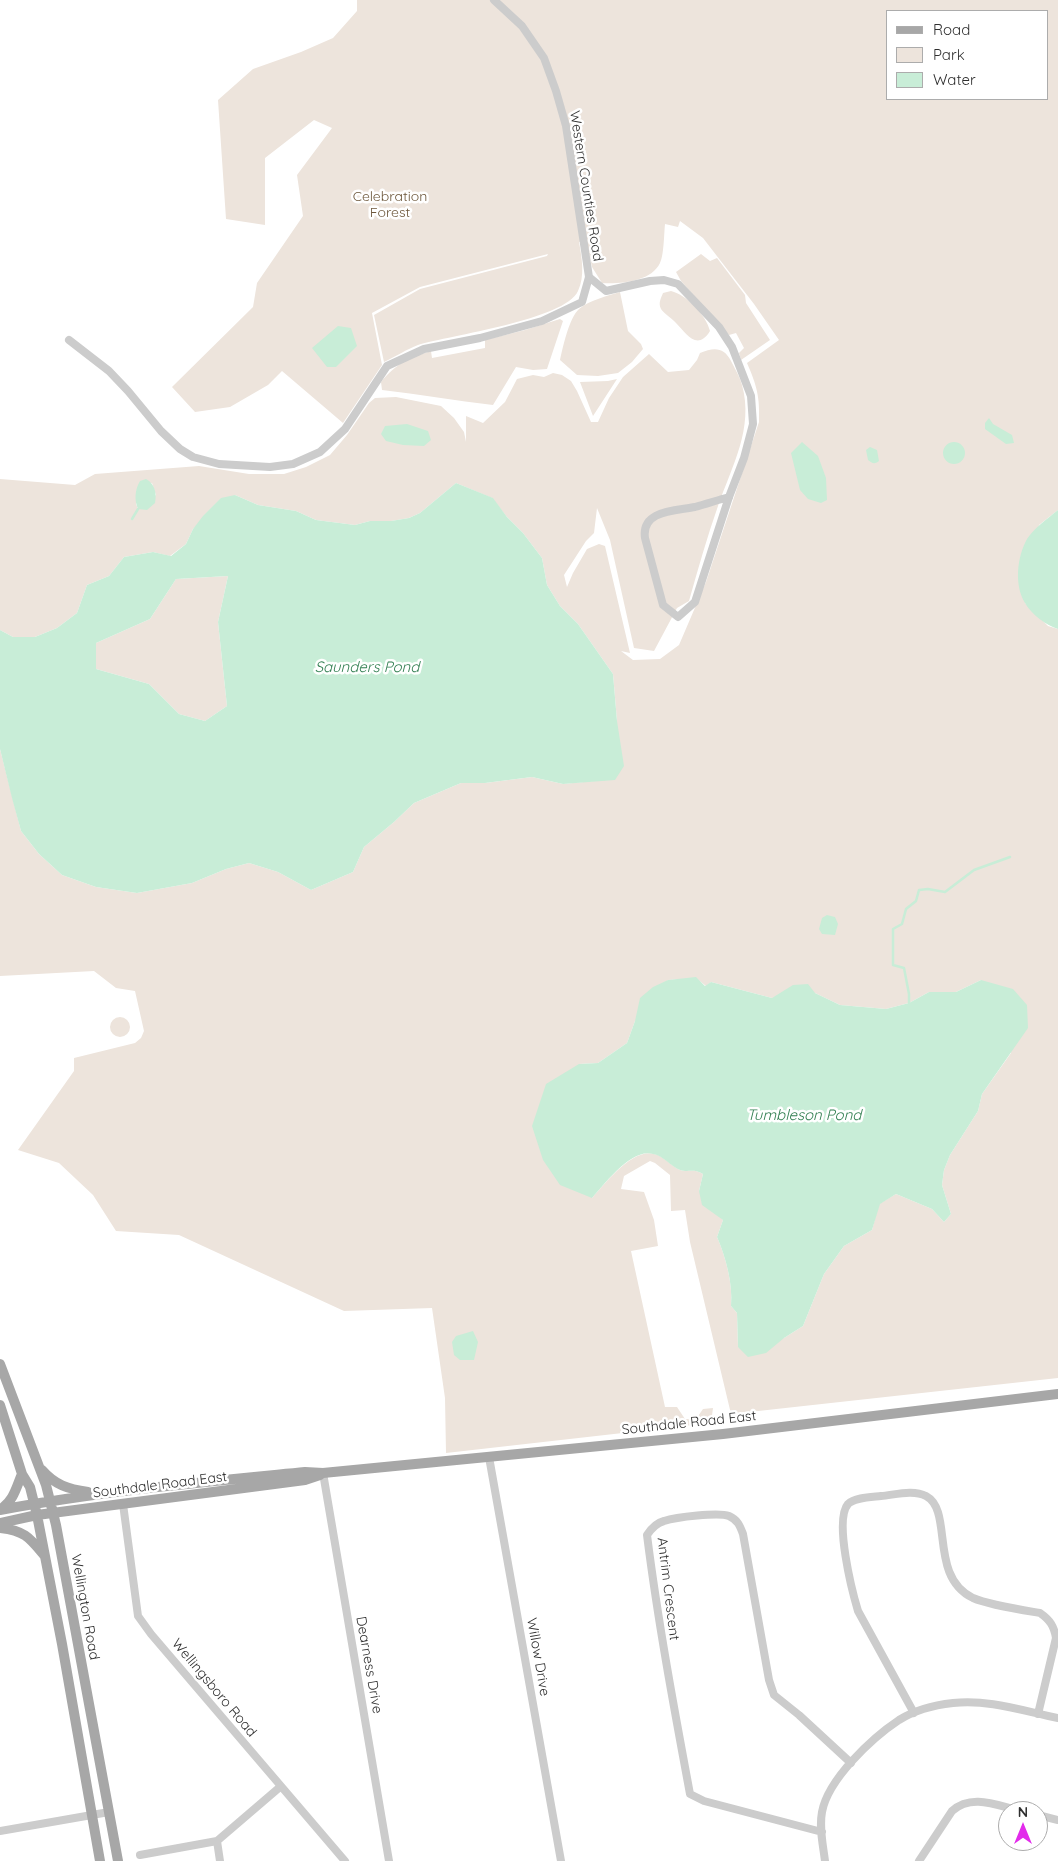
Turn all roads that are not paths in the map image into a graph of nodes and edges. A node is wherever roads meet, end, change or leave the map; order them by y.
1 (494, 0) edge
2 (589, 277) junction
3 (69, 340) dead end
4 (729, 497) junction
5 (0, 1364) edge
6 (1058, 1394) edge
7 (0, 1405) edge
8 (489, 1457) junction
9 (39, 1468) junction
10 (323, 1473) junction
11 (22, 1474) junction
12 (99, 1494) junction
13 (50, 1501) junction
14 (34, 1504) junction
15 (123, 1504) junction
16 (0, 1510) edge
17 (52, 1513) junction
18 (37, 1515) junction
19 (0, 1523) edge
20 (0, 1528) edge
21 (45, 1556) junction
22 (914, 1713) junction
23 (1038, 1714) junction
24 (1058, 1718) edge
25 (97, 1751) junction
26 (82, 1753) junction
27 (851, 1763) junction
28 (280, 1787) junction
29 (998, 1806) edge
30 (109, 1812) junction
31 (92, 1815) junction
32 (0, 1831) edge
33 (822, 1832) junction
34 (217, 1841) junction
35 (140, 1855) dead end
36 (100, 1861) edge
37 (118, 1861) edge
38 (220, 1861) edge
39 (345, 1861) edge
40 (389, 1861) edge
41 (561, 1861) edge
42 (825, 1861) edge
43 (919, 1861) edge

1 - 2 street, Western Counties Road
2 - 3 street, Western Counties Road
2 - 4 street, Western Counties Road
4 - 4 street, Western Counties Road
5 - 9 main road, Wellington Road
6 - 8 main road, Southdale Road East
7 - 11 main road, Wellington Road
8 - 10 main road, Southdale Road East
8 - 41 street, Willow Drive
9 - 12 main road
9 - 13 main road, Wellington Road
10 - 12 main road, Southdale Road East
10 - 15 main road, Southdale Road East
10 - 40 street, Dearness Drive
11 - 14 main road, Wellington Road
11 - 16 main road
12 - 13 main road, Southdale Road East
13 - 14 main road, Southdale Road East
13 - 17 main road, Wellington Road
14 - 16 main road, Southdale Road East
14 - 18 main road, Wellington Road
15 - 17 main road, Southdale Road East
15 - 28 street, Wellingsboro Road
17 - 18 main road, Southdale Road East
17 - 25 main road, Wellington Road
18 - 19 main road, Southdale Road East
18 - 21 main road, Wellington Road
20 - 21 main road
21 - 26 main road, Wellington Road
22 - 23 street
22 - 23 street
22 - 27 street
23 - 24 street
25 - 26 main road
25 - 30 main road, Wellington Road
26 - 31 main road, Wellington Road
27 - 33 street
27 - 33 street, Antrim Crescent
28 - 34 street
28 - 39 street, Wellingsboro Road
29 - 43 street
30 - 31 street
30 - 37 main road, Wellington Road
31 - 32 street
31 - 36 main road, Wellington Road
33 - 42 street
34 - 35 street
34 - 38 street

